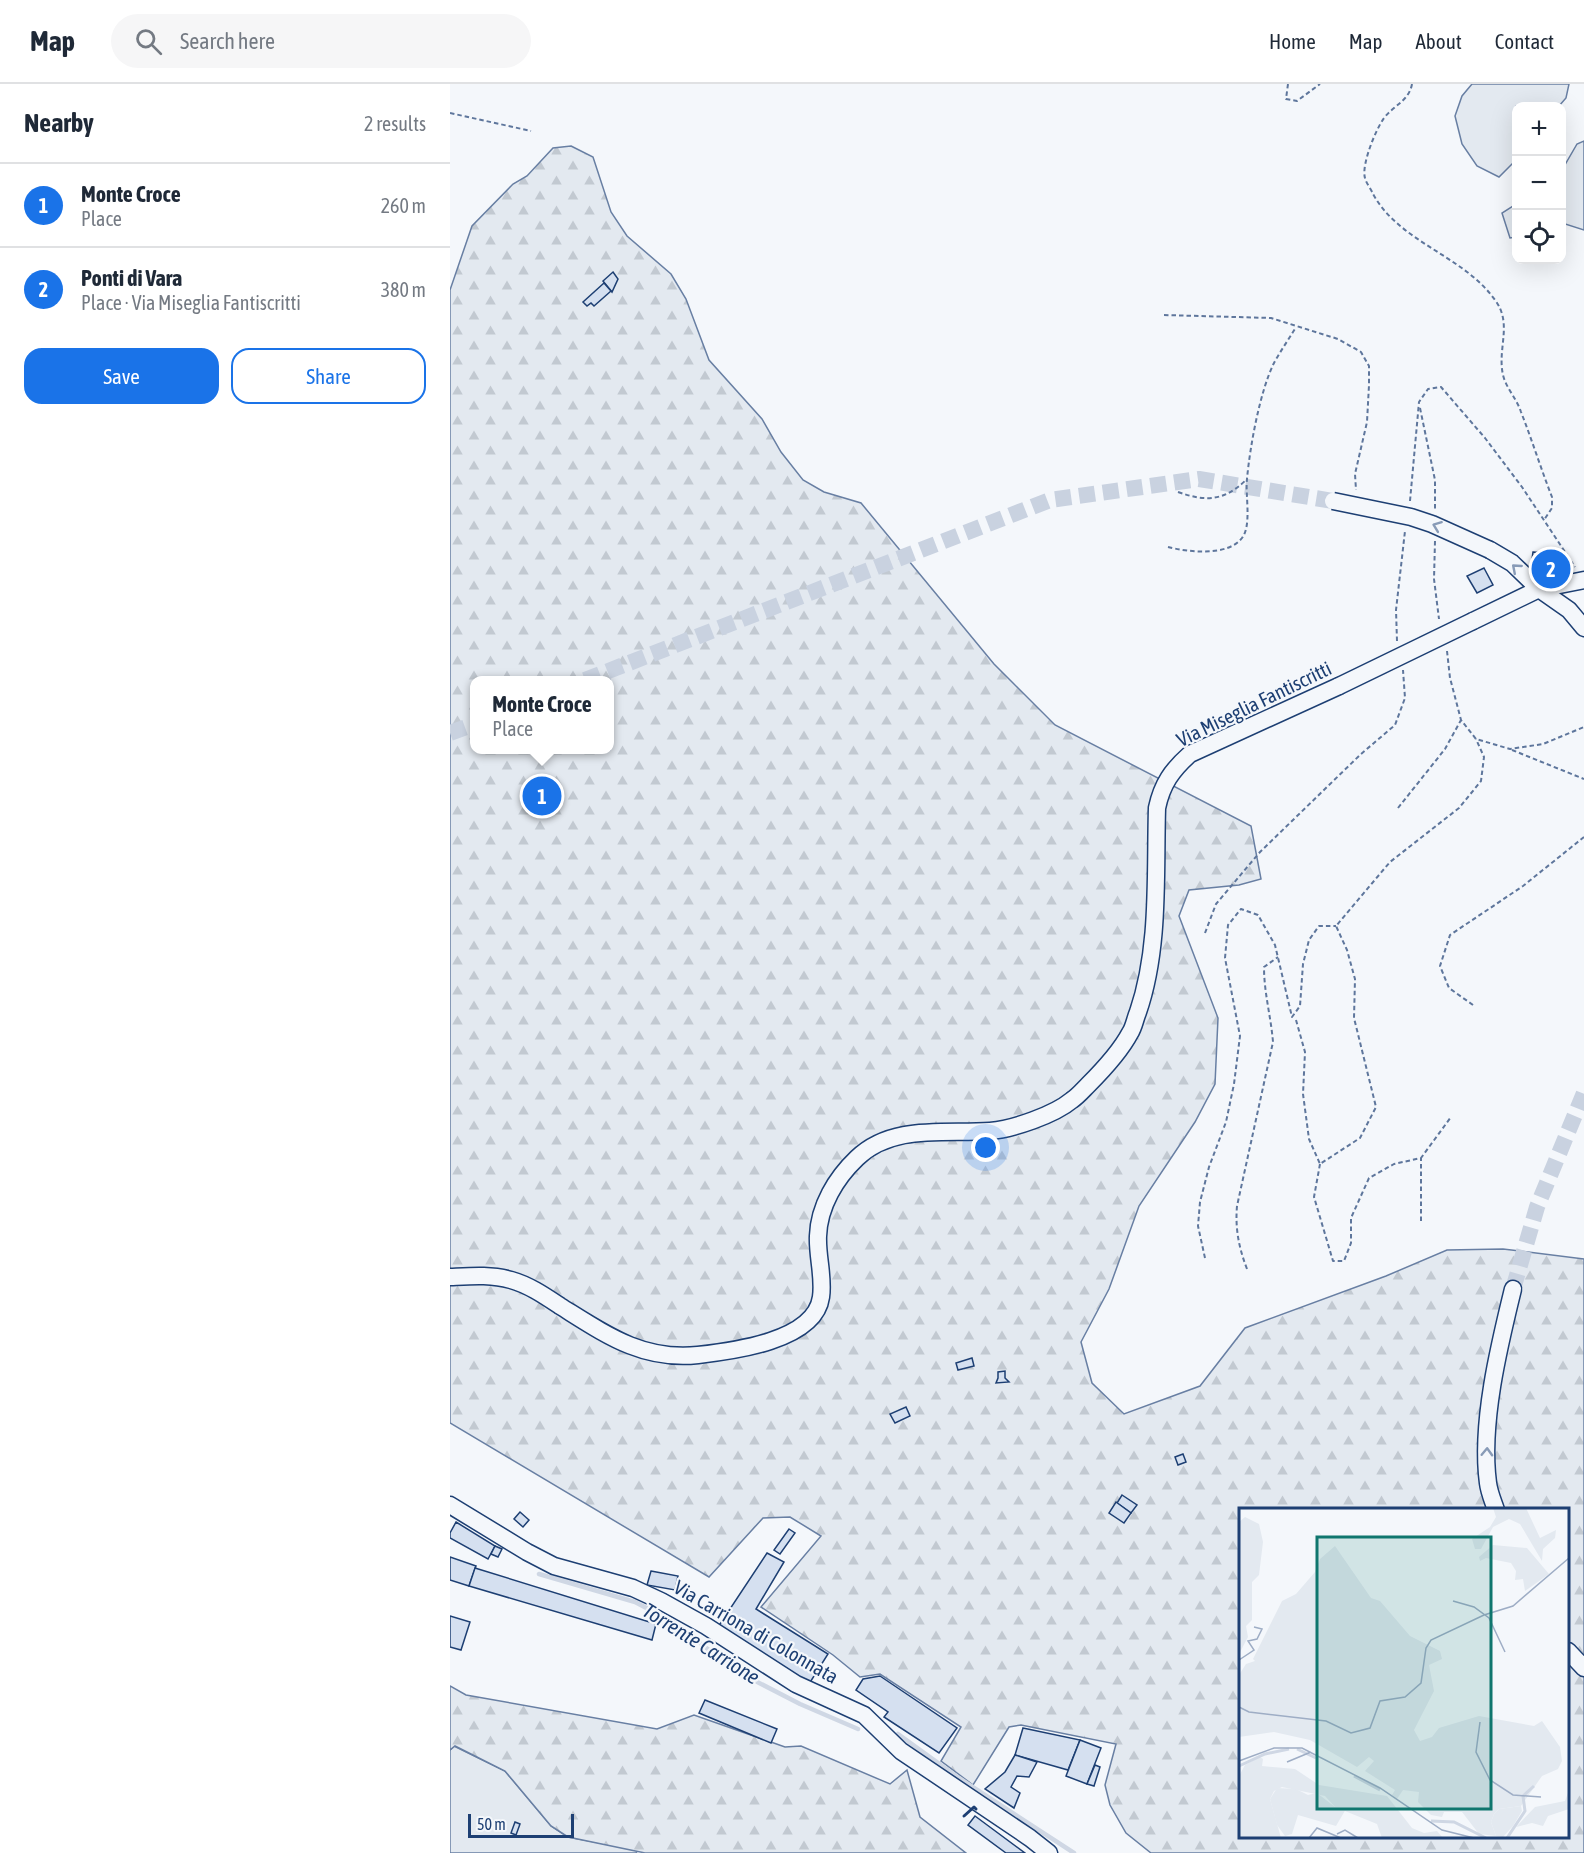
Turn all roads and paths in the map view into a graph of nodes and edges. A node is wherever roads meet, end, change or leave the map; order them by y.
1 (1288, 84) edge
2 (1320, 84) edge
3 (1412, 84) edge
4 (450, 113) edge
5 (531, 130) dead end
6 (1164, 315) dead end
7 (1296, 327) junction
8 (1246, 480) junction
9 (1178, 492) dead end
10 (1333, 501) tunnel mouth
11 (1362, 507) junction
12 (1409, 509) dead end
13 (1544, 520) junction
14 (1406, 523) dead end
15 (1168, 547) dead end
16 (1583, 580) edge
17 (1539, 589) junction
18 (1584, 628) edge
19 (1398, 649) dead end
20 (1402, 665) dead end
21 (1461, 720) dead end
22 (1476, 739) dead end
23 (1510, 749) dead end
24 (1584, 779) edge
25 (1398, 808) dead end
26 (1584, 837) edge
27 (1336, 926) junction
28 (1204, 933) dead end
29 (1278, 957) junction
30 (1473, 1005) dead end
31 (1296, 1020) dead end
32 (1451, 1117) dead end
33 (1421, 1158) junction
34 (1320, 1164) junction
35 (1421, 1221) dead end
36 (1205, 1258) dead end
37 (1247, 1269) dead end
38 (450, 1277) edge
39 (1513, 1289) tunnel mouth
40 (450, 1505) edge
41 (1496, 1508) edge
42 (1569, 1652) edge
43 (1584, 1668) edge
44 (1049, 1853) edge

1 - 2 path
3 - 13 path
4 - 5 path
6 - 7 path
7 - 8 path
7 - 11 path
8 - 9 path
8 - 15 path
10 - 11 street, bridge
17 -> 11 street, bridge
12 - 13 path
13 - 16 path
14 - 19 path
16 - 17 street, Via Miseglia Fantiscritti
17 - 18 street
17 - 38 street, Via Miseglia Fantiscritti, bridge
20 - 28 path
21 - 25 path
22 - 27 path
23 - 24 path
26 - 30 path
27 - 29 path
27 - 34 path
29 - 36 path
29 - 37 path
31 - 34 path
32 - 33 path
33 - 34 path
33 - 35 path
41 -> 39 street
40 - 44 street, Via Carriona di Colonnata
42 - 43 street

